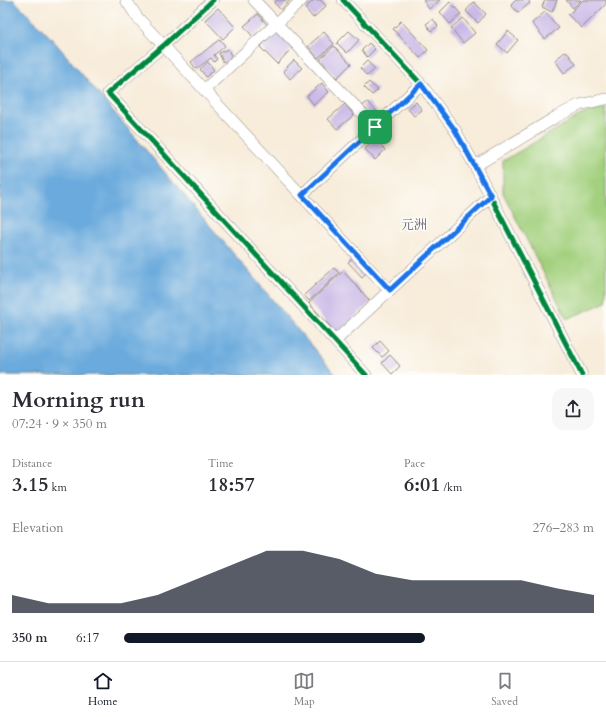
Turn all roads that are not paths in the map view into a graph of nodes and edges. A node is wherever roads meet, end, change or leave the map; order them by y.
1 (126, 0) edge
2 (213, 0) edge
3 (254, 0) edge
4 (302, 0) edge
5 (343, 0) edge
6 (277, 24) junction
7 (164, 46) junction
8 (421, 84) junction
9 (204, 90) junction
10 (606, 99) edge
11 (375, 127) junction
12 (476, 166) junction
13 (302, 195) junction
14 (491, 196) junction
15 (390, 290) junction
16 (335, 342) junction
17 (366, 375) edge
18 (582, 375) edge

1 - 7 street
2 - 7 street
3 - 6 street
4 - 6 street
5 - 8 street
6 - 9 street
6 - 11 street
7 - 9 street
7 - 16 street
8 - 11 street
8 - 12 street
9 - 13 street
10 - 12 street
11 - 13 street
12 - 14 street
13 - 15 street
14 - 15 street
14 - 18 street
15 - 16 street
16 - 17 street

